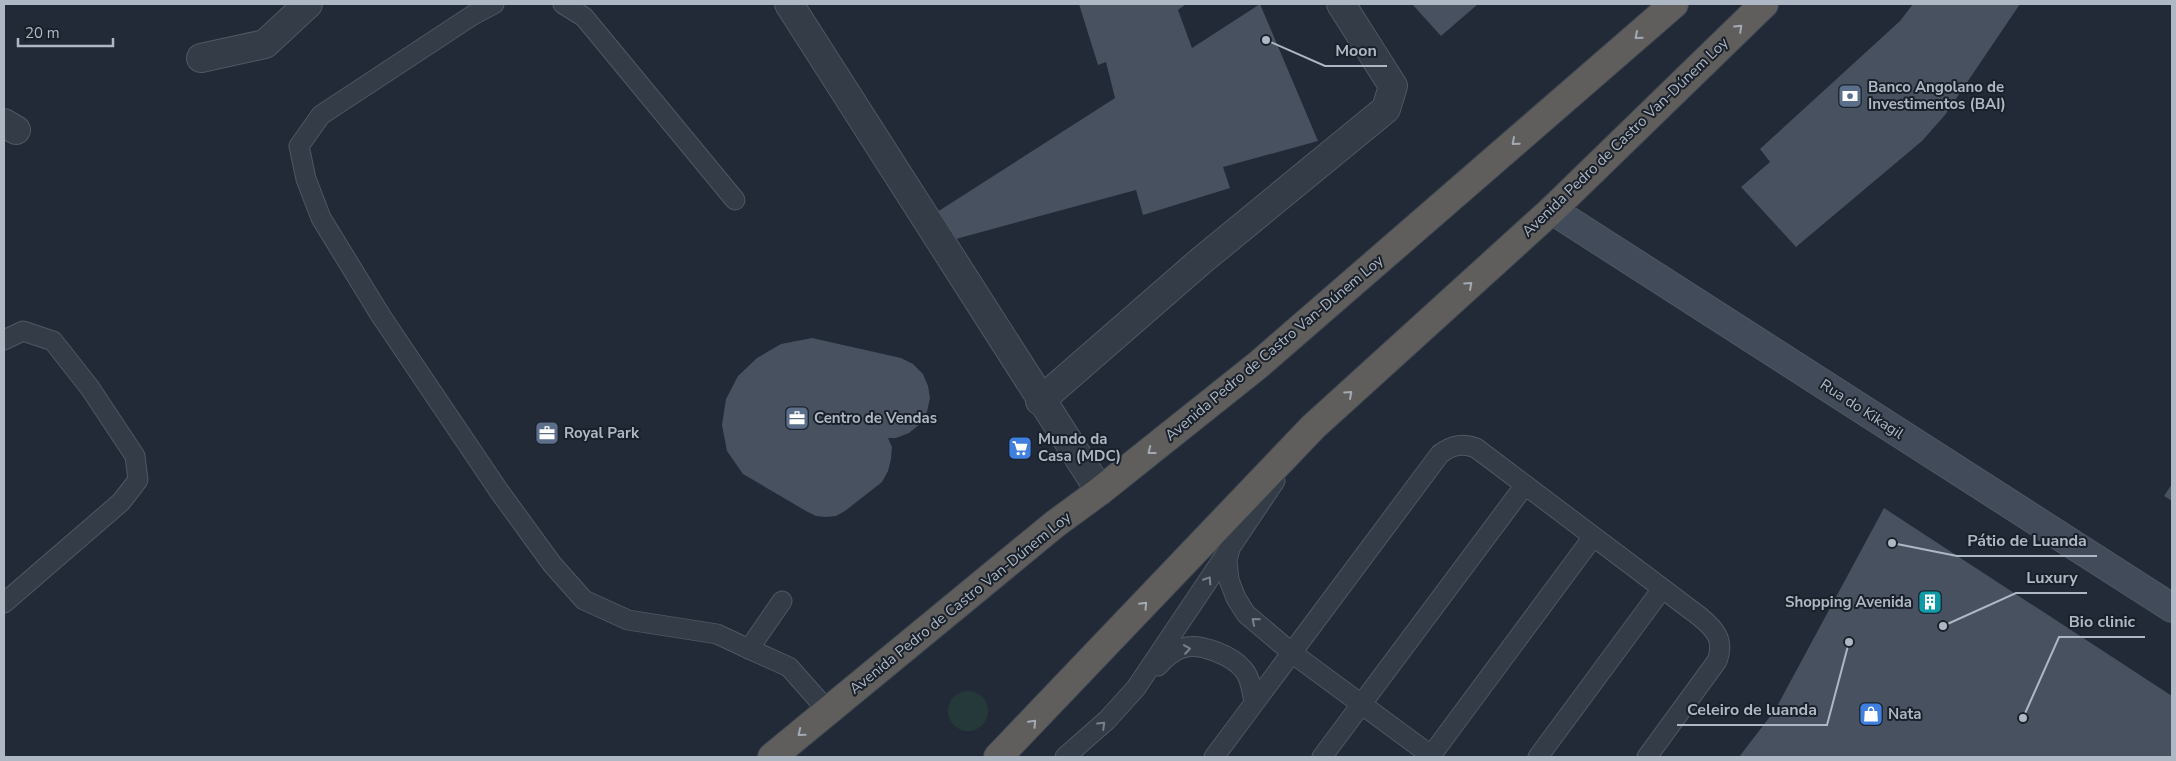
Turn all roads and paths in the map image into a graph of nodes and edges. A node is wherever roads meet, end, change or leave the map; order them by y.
1 (308, 4) edge
2 (494, 4) edge
3 (563, 4) edge
4 (789, 4) edge
5 (1341, 4) edge
6 (1674, 4) edge
7 (1764, 4) edge
8 (201, 58) dead end
9 (735, 200) dead end
10 (1552, 210) junction
11 (4, 340) edge
12 (1040, 401) junction
13 (1313, 427) junction
14 (1525, 485) junction
15 (1100, 492) junction
16 (1594, 537) junction
17 (1230, 546) junction
18 (1662, 589) junction
19 (782, 601) dead end
20 (4, 603) edge
21 (2172, 608) edge
22 (750, 649) junction
23 (1292, 653) junction
24 (1136, 688) junction
25 (1254, 702) junction
26 (1362, 704) junction
27 (828, 711) junction
28 (772, 757) edge
29 (998, 757) edge
30 (1066, 757) edge
31 (1214, 757) edge
32 (1322, 757) edge
33 (1431, 757) edge
34 (1538, 757) edge
35 (1647, 757) edge

1 - 8 street
2 - 22 lane
3 - 9 lane
4 - 12 street
5 - 12 street
6 -> 15 highway, Avenida Pedro de Castro Van-Dúnem Loy
10 -> 7 highway, Avenida Pedro de Castro Van-Dúnem Loy
13 -> 10 highway, Avenida Pedro de Castro Van-Dúnem Loy
10 - 21 main road, Rua do Kikagil
11 - 20 lane
12 - 15 street
13 - 17 lane
29 -> 13 highway, Avenida Pedro de Castro Van-Dúnem Loy
14 - 16 lane
14 - 23 lane
14 - 26 lane
15 - 27 highway, Avenida Pedro de Castro Van-Dúnem Loy
16 - 18 lane
16 - 33 lane
23 -> 17 lane
24 -> 17 lane
18 - 34 lane
18 - 35 lane
19 - 22 lane
22 - 27 lane
23 - 25 lane
23 - 26 lane
24 -> 25 lane
30 -> 24 lane
25 - 31 lane
26 - 32 lane
26 - 33 lane
27 -> 28 highway, Avenida Pedro de Castro Van-Dúnem Loy

